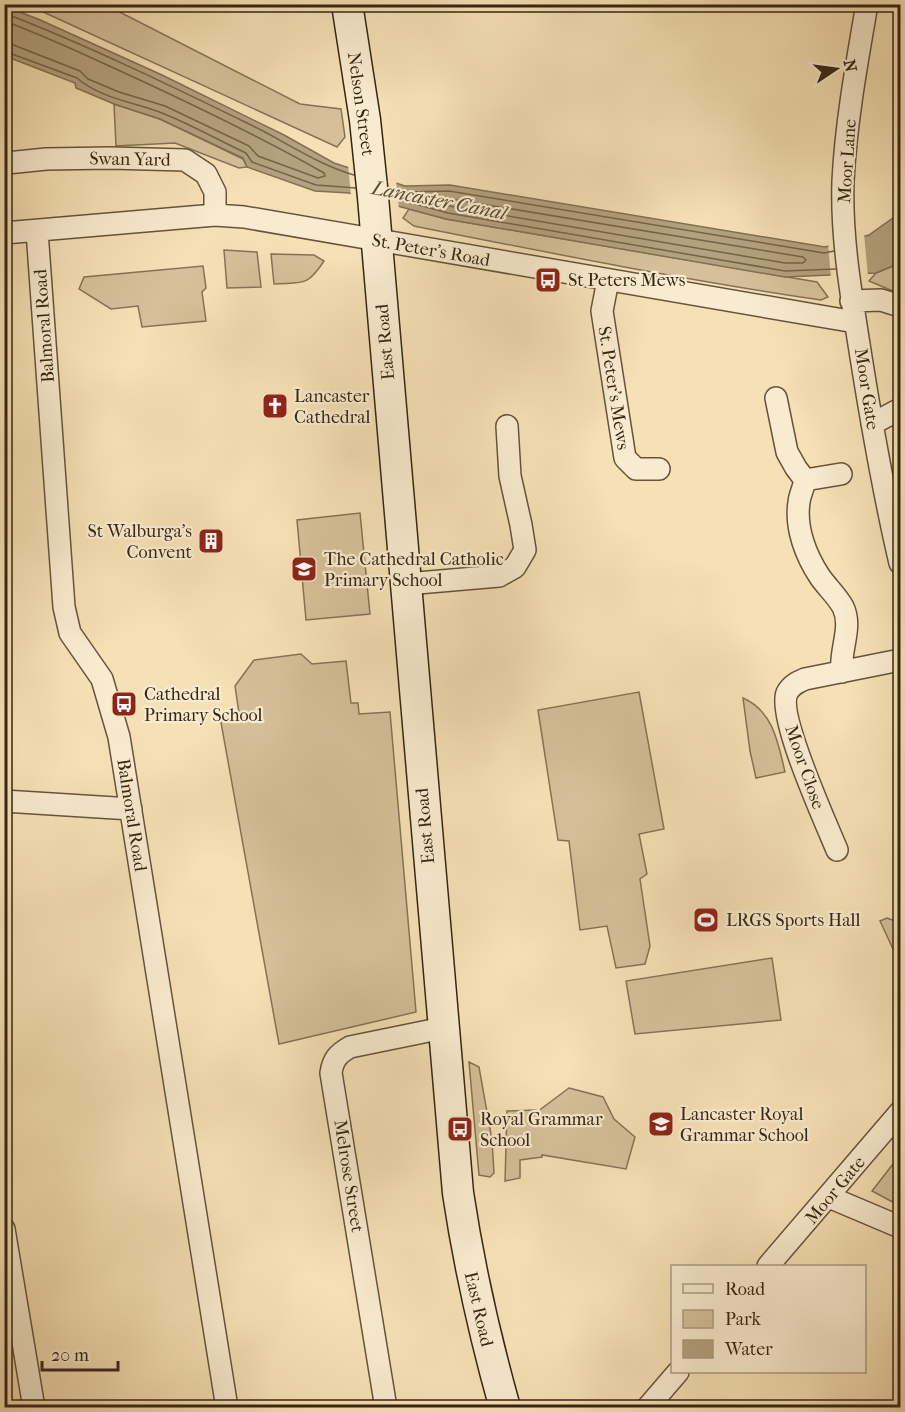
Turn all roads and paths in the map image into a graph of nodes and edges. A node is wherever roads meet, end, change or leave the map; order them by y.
1 (347, 4) edge
2 (867, 4) edge
3 (7, 163) dead end
4 (215, 215) junction
5 (37, 231) junction
6 (4, 232) edge
7 (377, 241) junction
8 (608, 280) junction
9 (850, 292) junction
10 (900, 306) edge
11 (855, 322) junction
12 (776, 398) dead end
13 (900, 409) edge
14 (872, 424) junction
15 (507, 426) dead end
16 (659, 469) dead end
17 (841, 474) dead end
18 (805, 480) junction
19 (900, 563) edge
20 (406, 584) junction
21 (900, 660) edge
22 (842, 672) junction
23 (4, 801) edge
24 (131, 809) junction
25 (837, 850) dead end
26 (443, 1028) junction
27 (900, 1112) edge
28 (829, 1197) junction
29 (900, 1227) edge
30 (4, 1229) edge
31 (769, 1265) edge
32 (11, 1317) edge
33 (676, 1373) edge
34 (34, 1407) edge
35 (227, 1407) edge
36 (387, 1407) edge
37 (505, 1407) edge
38 (647, 1407) edge

1 - 7 street, Nelson Street
2 - 9 street, Moor Lane
3 - 4 street, Swan Yard
4 - 5 street, St. Peter's Road
4 - 7 street, St. Peter's Road
5 - 6 street, St. Peter's Road
5 - 24 street, Balmoral Road
7 - 8 street, St. Peter's Road
7 - 20 street, East Road
8 - 11 street, St. Peter's Road
8 - 16 street, St. Peter's Mews
9 - 10 street
9 - 11 street, Moor Lane
11 - 14 street, Moor Gate
12 - 18 street
13 - 14 street
14 - 19 street, Moor Gate
15 - 20 street
17 - 18 street
18 - 22 street
20 - 26 street, East Road
21 - 22 street, Moor Close
22 - 25 street, Moor Close
23 - 24 street
24 - 35 street, Balmoral Road
26 - 36 street, Melrose Street
26 - 37 street, East Road
27 - 28 street, Moor Gate
28 - 29 street
28 - 31 street, Moor Gate
30 - 32 street
32 - 34 street
33 - 38 street

